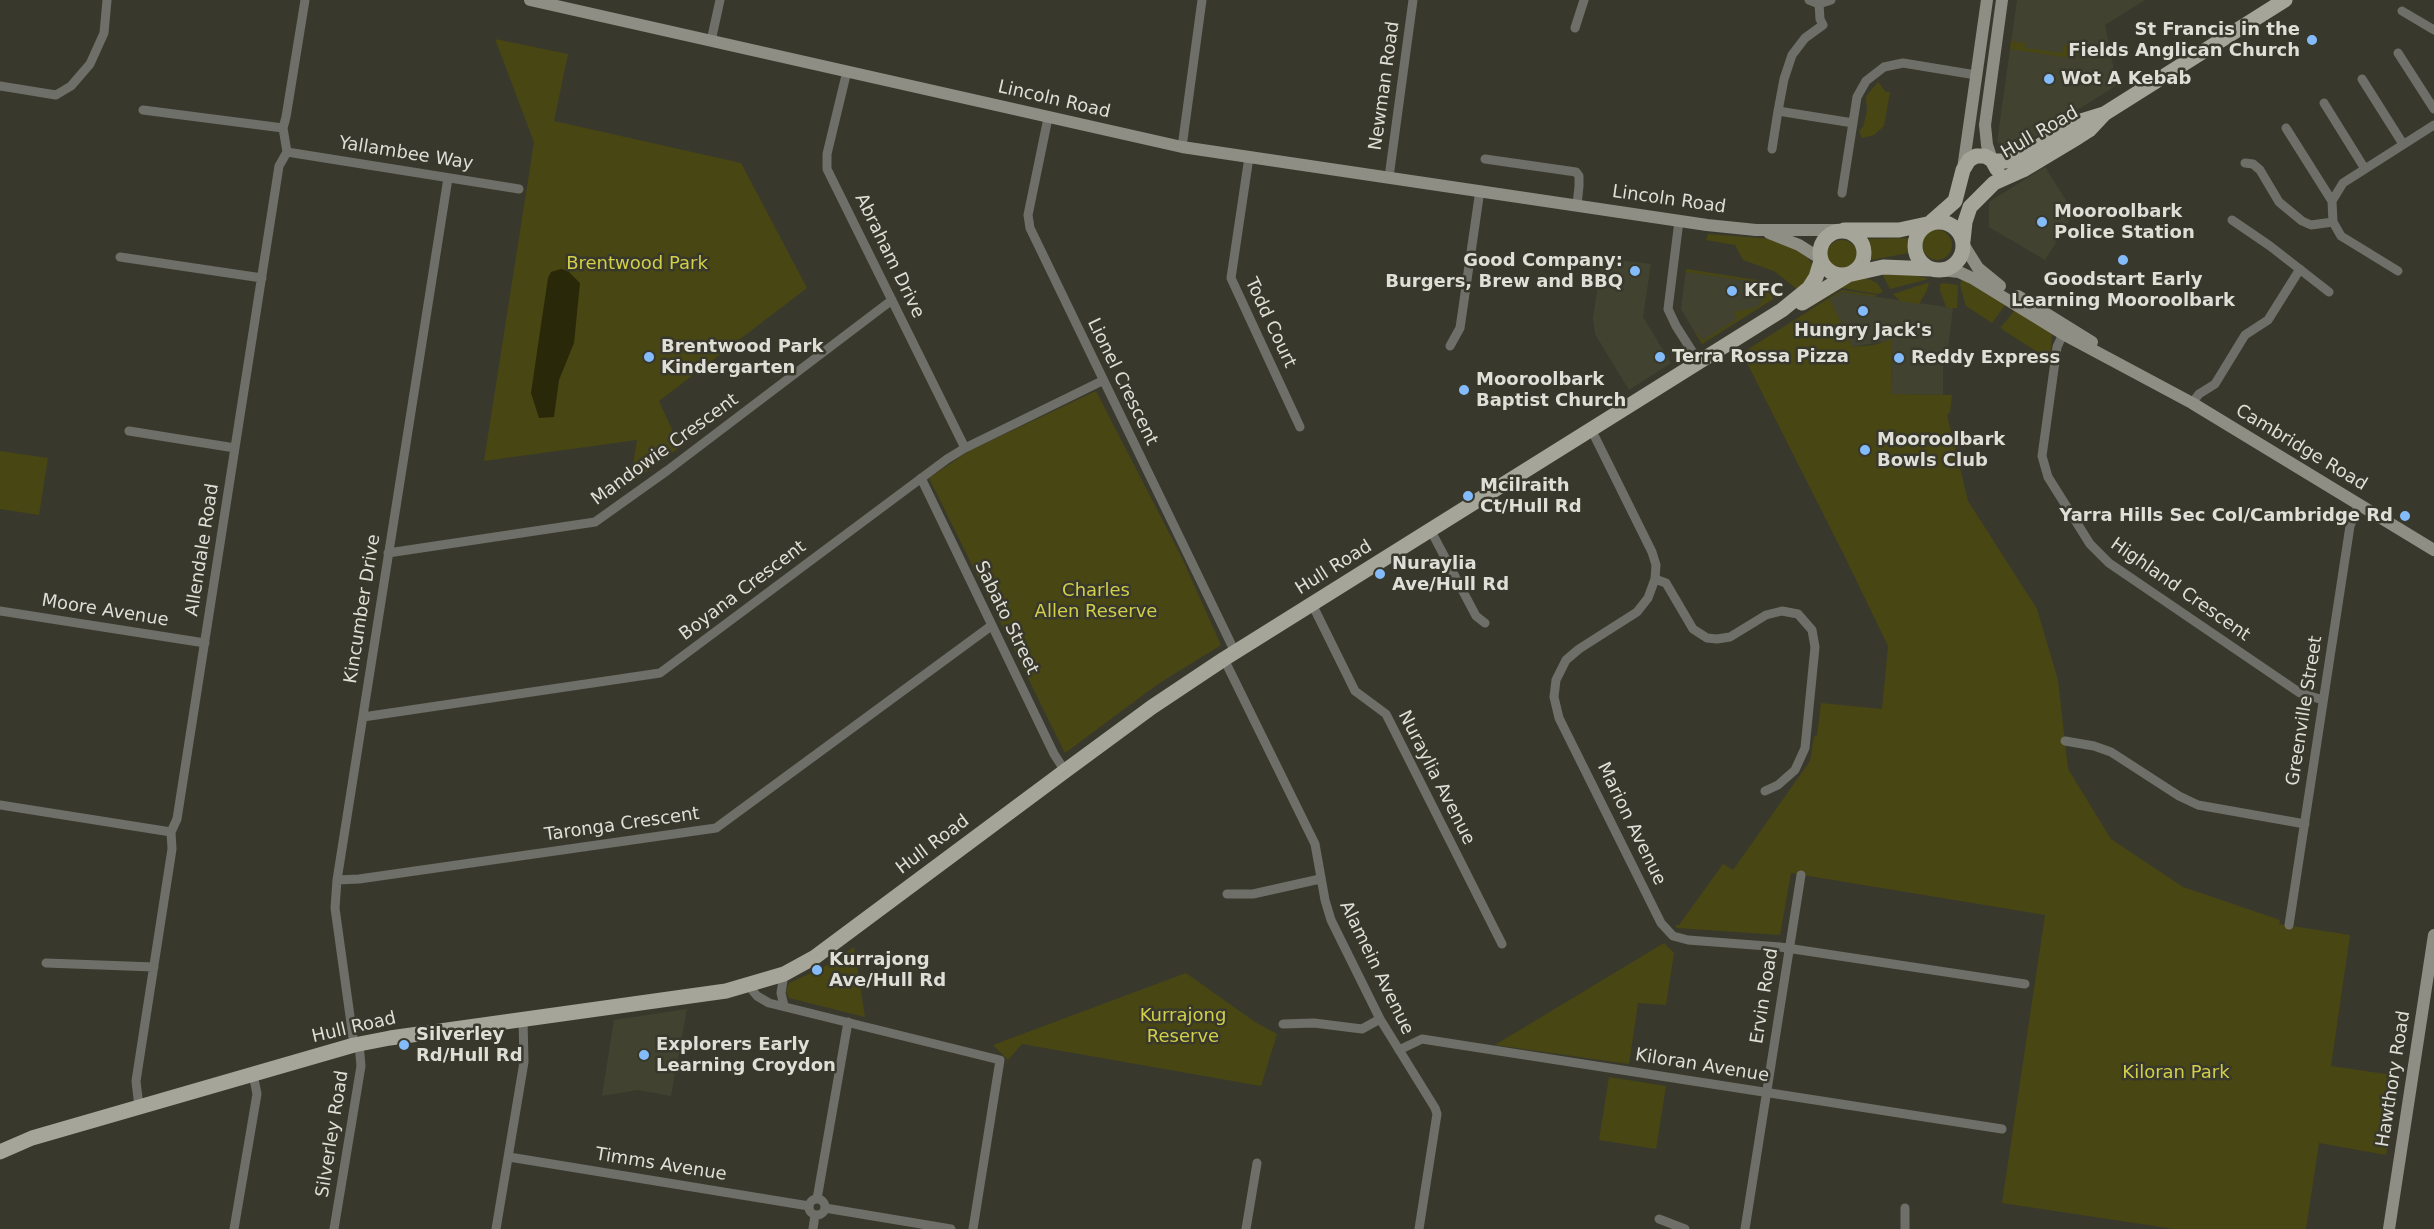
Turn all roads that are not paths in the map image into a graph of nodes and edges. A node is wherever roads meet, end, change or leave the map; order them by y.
1 (107, 0) edge
2 (305, 0) edge
3 (530, 0) edge
4 (720, 0) edge
5 (1202, 0) edge
6 (1413, 0) edge
7 (1584, 0) edge
8 (1809, 0) edge
9 (1831, 0) edge
10 (1987, 0) edge
11 (2002, 0) edge
12 (2285, 0) edge
13 (1819, 4) junction
14 (2402, 11) dead end
15 (1575, 28) dead end
16 (2434, 30) edge
17 (711, 41) junction
18 (2398, 53) dead end
19 (847, 71) junction
20 (1977, 75) junction
21 (2362, 79) dead end
22 (0, 86) edge
23 (2324, 103) dead end
24 (2434, 109) edge
25 (143, 110) dead end
26 (1778, 111) junction
27 (1048, 118) junction
28 (1853, 123) junction
29 (2434, 125) edge
30 (282, 128) junction
31 (2286, 128) dead end
32 (2403, 144) junction
33 (1182, 147) junction
34 (1772, 149) dead end
35 (287, 152) junction
36 (1249, 157) junction
37 (1485, 159) dead end
38 (1993, 160) junction
39 (2029, 160) junction
40 (2245, 163) dead end
41 (2365, 169) junction
42 (1963, 171) junction
43 (1389, 177) junction
44 (448, 178) junction
45 (1992, 184) junction
46 (519, 189) dead end
47 (1480, 190) junction
48 (1842, 193) dead end
49 (2332, 201) junction
50 (1576, 205) junction
51 (2232, 220) dead end
52 (1679, 221) junction
53 (2333, 222) junction
54 (1929, 223) junction
55 (1756, 230) junction
56 (1839, 230) junction
57 (1963, 242) junction
58 (120, 257) dead end
59 (1821, 260) junction
60 (1938, 269) junction
61 (2300, 269) junction
62 (2398, 271) dead end
63 (1851, 274) junction
64 (262, 278) junction
65 (2329, 292) dead end
66 (2014, 298) junction
67 (892, 300) junction
68 (1782, 310) junction
69 (2063, 334) junction
70 (1450, 346) dead end
71 (1699, 362) junction
72 (2148, 379) junction
73 (1102, 381) junction
74 (2192, 404) junction
75 (1300, 427) dead end
76 (129, 430) dead end
77 (1592, 430) junction
78 (235, 448) junction
79 (965, 448) junction
80 (921, 478) junction
81 (2360, 504) junction
82 (1431, 531) junction
83 (2434, 550) edge
84 (388, 553) junction
85 (1655, 579) junction
86 (1312, 604) junction
87 (0, 611) edge
88 (1485, 623) dead end
89 (991, 626) junction
90 (206, 643) junction
91 (1229, 656) junction
92 (2323, 700) junction
93 (363, 717) junction
94 (2065, 741) dead end
95 (1065, 771) junction
96 (1765, 791) dead end
97 (0, 805) edge
98 (2305, 824) junction
99 (171, 832) junction
100 (1800, 875) dead end
101 (1320, 879) junction
102 (337, 880) junction
103 (1227, 894) dead end
104 (2289, 925) dead end
105 (2434, 935) edge
106 (1502, 945) dead end
107 (1789, 948) junction
108 (46, 963) dead end
109 (154, 967) junction
110 (784, 974) junction
111 (2025, 984) dead end
112 (749, 986) junction
113 (784, 1006) junction
114 (523, 1019) junction
115 (1380, 1019) junction
116 (848, 1022) junction
117 (1283, 1024) dead end
118 (356, 1045) junction
119 (1399, 1050) junction
120 (253, 1074) junction
121 (1767, 1093) junction
122 (139, 1107) junction
123 (2002, 1129) dead end
124 (0, 1152) edge
125 (509, 1157) junction
126 (1257, 1163) dead end
127 (817, 1199) junction
128 (809, 1206) junction
129 (825, 1208) junction
130 (1905, 1208) dead end
131 (815, 1215) junction
132 (1659, 1219) dead end
133 (234, 1229) edge
134 (334, 1229) edge
135 (496, 1229) edge
136 (813, 1229) edge
137 (951, 1229) edge
138 (973, 1229) edge
139 (1246, 1229) edge
140 (1419, 1229) edge
141 (1685, 1229) edge
142 (1745, 1229) edge
143 (1905, 1229) edge
144 (2389, 1229) edge

1 - 22 street
2 - 30 street
3 - 17 main road, Lincoln Road
4 - 17 street
5 - 33 street
6 - 43 street, Newman Road
7 - 15 street
8 - 13 street
9 - 13 street
10 - 20 main road
11 - 38 main road
12 - 39 main road, Hull Road
13 - 26 street
14 - 16 street
17 - 19 main road, Lincoln Road
18 - 24 street
19 - 27 main road, Lincoln Road
19 - 67 street, Abraham Drive
20 - 28 street
20 - 42 main road
21 - 32 street
23 - 41 street
25 - 30 street
26 - 28 street
26 - 34 street
27 - 33 main road, Lincoln Road
27 - 73 street, Lionel Crescent
28 - 48 street
29 - 32 street
30 - 35 street
31 - 49 street
32 - 41 street
33 - 36 main road, Lincoln Road
35 - 44 street, Yallambee Way
35 - 64 street, Allendale Road
36 - 43 main road, Lincoln Road
36 - 75 street, Todd Court
37 - 50 street
38 - 39 main road, Hull Road
38 - 42 main road, Hull Road
38 - 45 main road, Hull Road
39 - 45 main road, Hull Road
40 - 53 street
41 - 49 street
42 - 45 main road
42 - 54 main road
43 - 47 main road, Lincoln Road
44 - 46 street, Yallambee Way
44 - 84 street, Kincumber Drive
45 - 57 main road, Hull Road
47 - 50 main road, Lincoln Road
47 - 70 street
49 - 53 street
50 - 52 main road, Lincoln Road
51 - 61 street
52 - 55 main road, Lincoln Road
52 - 71 street
53 - 62 street
54 - 56 main road
54 - 57 main road
54 - 60 main road
55 - 56 main road, Lincoln Road
55 - 59 main road, Lincoln Road
56 - 59 main road
56 - 63 main road
57 - 60 main road
57 - 66 main road, Cambridge Road
58 - 64 street
59 - 63 main road
59 - 68 main road, Hull Road
60 - 63 main road, Hull Road
60 - 66 main road, Cambridge Road
61 - 65 street
61 - 74 street
63 - 68 main road, Hull Road
64 - 78 street, Allendale Road
66 - 69 main road, Cambridge Road
66 - 72 main road, Cambridge Road
67 - 79 street, Abraham Drive
67 - 84 street, Mandowie Crescent
68 - 71 main road, Hull Road
69 - 72 main road, Cambridge Road
69 - 92 street, Highland Crescent
71 - 77 main road, Hull Road
72 - 74 main road, Cambridge Road
73 - 79 street, Boyana Crescent
73 - 91 street, Lionel Crescent
74 - 81 main road, Cambridge Road
76 - 78 street
77 - 82 main road, Hull Road
77 - 85 street
78 - 90 street, Allendale Road
79 - 80 street, Boyana Crescent
80 - 89 street, Sabato Street
80 - 93 street, Boyana Crescent
81 - 83 main road, Cambridge Road
81 - 92 street, Greenville Street
82 - 86 main road, Hull Road
82 - 88 street
84 - 93 street, Kincumber Drive
85 - 96 street
85 - 107 street, Marion Avenue
86 - 91 main road, Hull Road
86 - 106 street, Nuraylia Avenue
87 - 90 street, Moore Avenue
89 - 95 street, Sabato Street
89 - 102 street, Taronga Crescent
90 - 99 street, Allendale Road
91 - 95 main road, Hull Road
91 - 101 street, Alamein Avenue
92 - 98 street, Greenville Street
93 - 102 street, Kincumber Drive
94 - 98 street
95 - 110 main road, Hull Road
97 - 99 street
98 - 104 street, Greenville Street
99 - 109 street, Allendale Road
100 - 107 street, Ervin Road
101 - 103 street
101 - 115 street, Alamein Avenue
102 - 118 street, Kincumber Drive
105 - 144 main road, Hawthory Road
107 - 111 street, Marion Avenue
107 - 121 street, Ervin Road
108 - 109 street
109 - 122 street, Allendale Road
110 - 112 main road, Hull Road
110 - 113 street
112 - 113 street
112 - 114 main road, Hull Road
113 - 116 street
114 - 118 main road, Hull Road
114 - 125 street
115 - 117 street
115 - 119 street, Alamein Avenue
116 - 127 street
116 - 138 street
118 - 120 main road, Hull Road
118 - 134 street, Silverley Road
119 - 121 street, Kiloran Avenue
119 - 140 street, Alamein Avenue
120 - 122 main road, Hull Road
120 - 133 street
121 - 123 street, Kiloran Avenue
121 - 142 street, Ervin Road
122 - 124 main road, Hull Road
125 - 128 street, Timms Avenue
125 - 135 street
126 - 139 street
127 - 128 street
127 - 129 street
128 - 131 street
129 - 131 street
129 - 137 street
130 - 143 street
131 - 136 street
132 - 141 street

